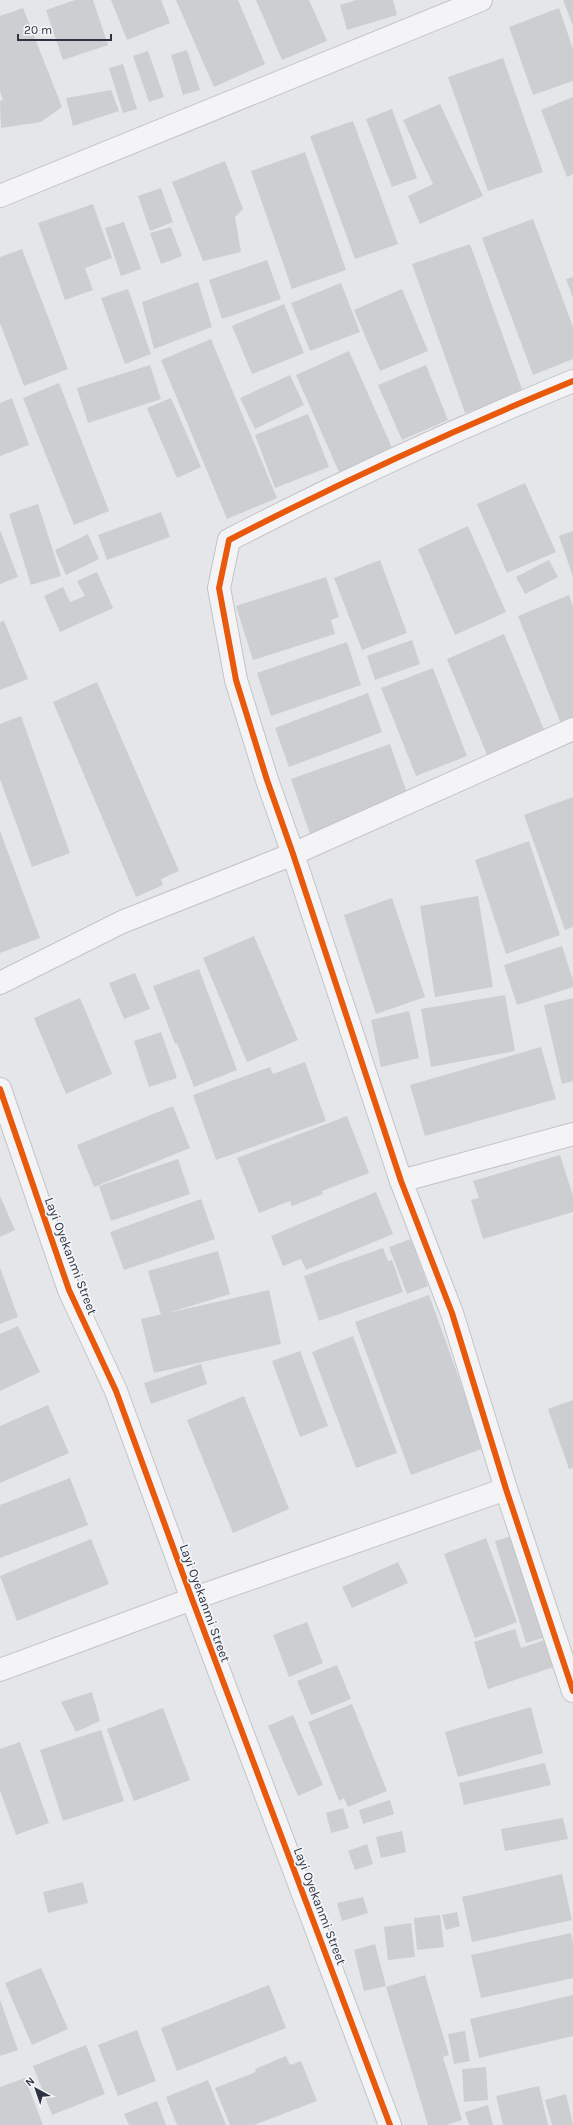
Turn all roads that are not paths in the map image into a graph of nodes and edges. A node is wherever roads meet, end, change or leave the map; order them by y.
1 (481, 0) edge
2 (0, 196) edge
3 (573, 381) edge
4 (573, 729) edge
5 (293, 854) junction
6 (0, 983) edge
7 (0, 1089) edge
8 (573, 1134) edge
9 (401, 1181) junction
10 (506, 1489) junction
11 (192, 1599) junction
12 (0, 1670) edge
13 (573, 1691) edge
14 (390, 2125) edge

1 - 2 street
3 - 5 street
4 - 5 street
5 - 6 street
5 - 9 street
7 - 11 street, Layi Oyekanmi Street
8 - 9 street
9 - 10 street
10 - 11 street
10 - 13 street
11 - 12 street
11 - 14 street, Layi Oyekanmi Street

